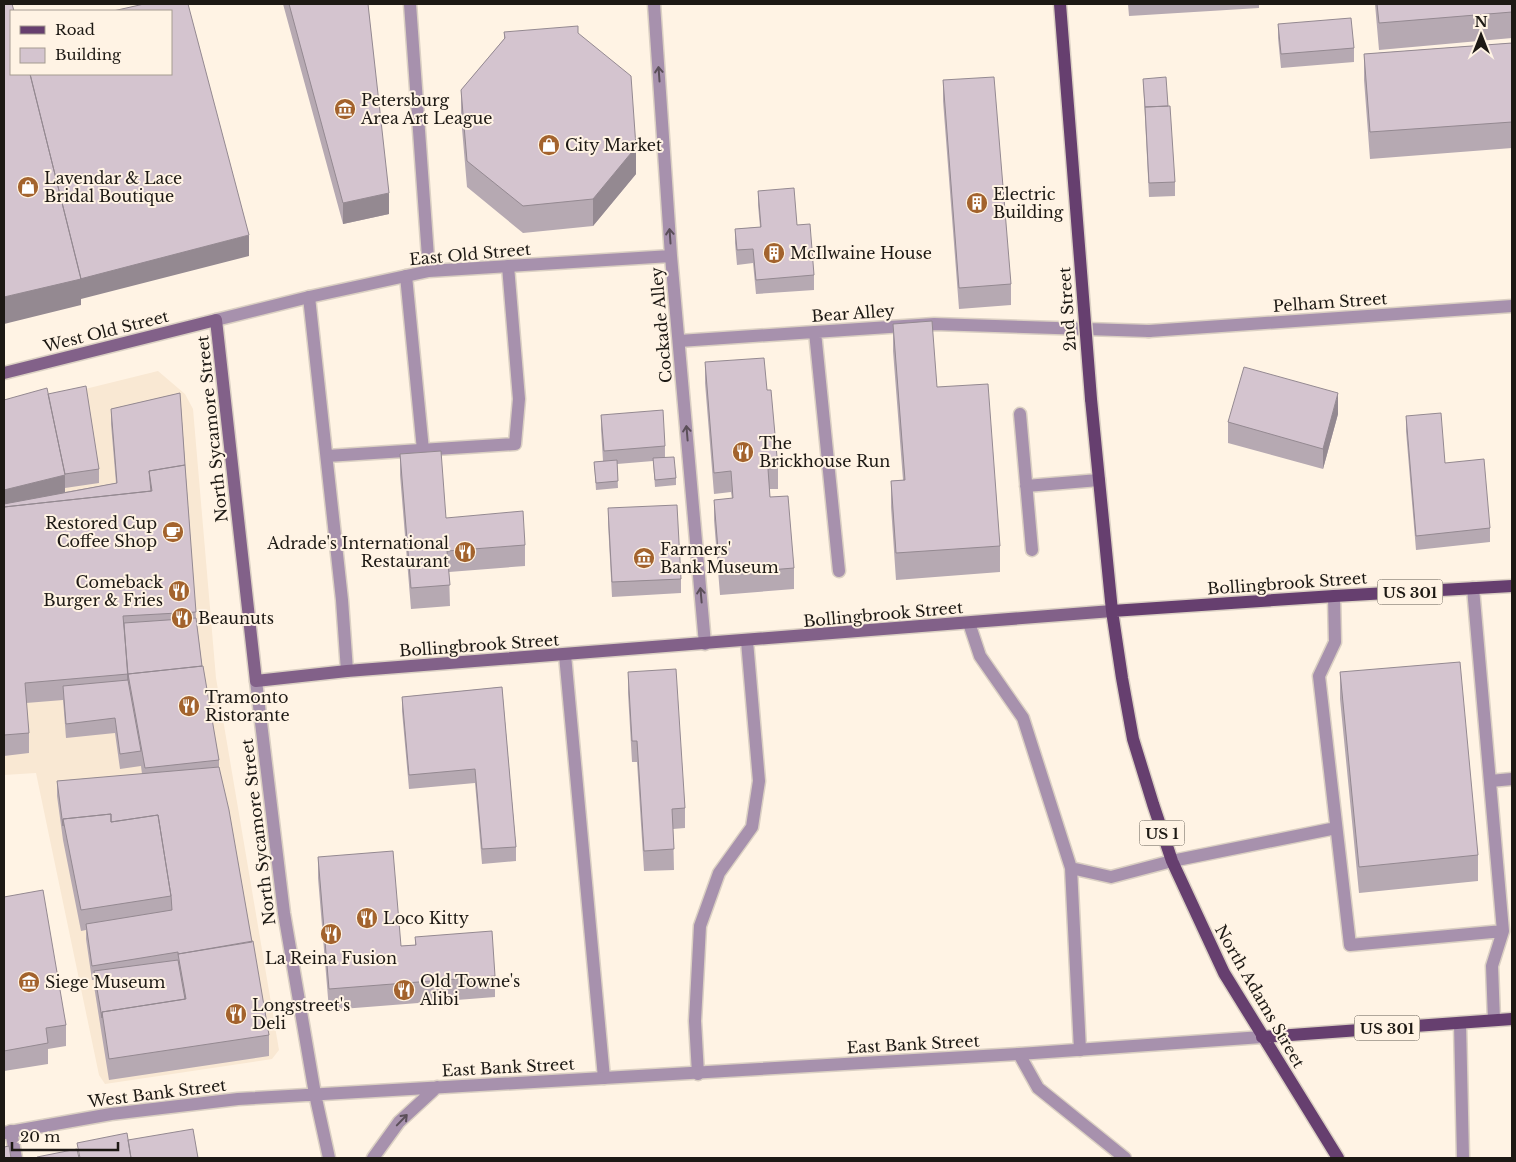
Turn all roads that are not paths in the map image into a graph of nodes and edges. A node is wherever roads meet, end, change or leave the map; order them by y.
1 (410, 4) edge
2 (654, 4) edge
3 (1060, 4) edge
4 (671, 256) junction
5 (508, 266) junction
6 (429, 271) junction
7 (406, 276) junction
8 (309, 297) junction
9 (1512, 306) edge
10 (216, 320) junction
11 (1149, 331) joint
12 (815, 332) junction
13 (679, 341) junction
14 (4, 373) edge
15 (1020, 414) dead end
16 (423, 450) junction
17 (327, 456) junction
18 (1099, 480) junction
19 (1026, 486) junction
20 (1032, 550) dead end
21 (839, 571) dead end
22 (1512, 586) edge
23 (1473, 588) junction
24 (1334, 596) junction
25 (1112, 611) junction
26 (969, 623) junction
27 (747, 641) junction
28 (705, 644) junction
29 (565, 655) junction
30 (347, 671) junction
31 (256, 681) junction
32 (1512, 779) edge
33 (1490, 782) junction
34 (1336, 828) junction
35 (1172, 861) junction
36 (1071, 868) junction
37 (1503, 930) junction
38 (1512, 1019) edge
39 (1494, 1020) junction
40 (1460, 1023) junction
41 (1262, 1037) junction
42 (1080, 1050) junction
43 (1019, 1054) junction
44 (698, 1074) junction
45 (604, 1078) junction
46 (436, 1087) junction
47 (314, 1094) junction
48 (7, 1132) edge
49 (1106, 1144) junction
50 (16, 1158) edge
51 (329, 1158) edge
52 (373, 1158) edge
53 (1107, 1158) edge
54 (1125, 1158) edge
55 (1338, 1158) edge
56 (1463, 1158) edge

1 - 6 street
4 -> 2 street, Cockade Alley
3 - 18 main road, 2nd Street / US 1, bridge
4 - 5 street, East Old Street
4 - 13 street, Cockade Alley
5 - 6 street, East Old Street
5 - 16 street
6 - 7 street, East Old Street
7 - 8 street, East Old Street
7 - 16 street
8 - 10 street, East Old Street
8 - 17 street
9 - 11 street, Pelham Street
10 - 14 main road, West Old Street
10 - 31 main road, North Sycamore Street
11 - 12 street, Bear Alley
12 - 13 street, Bear Alley
12 - 21 street
28 -> 13 street, Cockade Alley
15 - 19 street
16 - 17 street
17 - 30 street
18 - 19 street
18 - 25 main road, 2nd Street / US 1
19 - 20 street
22 - 23 main road, Bollingbrook Street / US 301
23 - 24 main road, Bollingbrook Street / US 301
23 - 33 street
24 - 25 main road, Bollingbrook Street / US 301
24 - 34 street
25 - 26 main road, Bollingbrook Street
25 - 35 main road, North Adams Street / US 1
26 - 27 main road, Bollingbrook Street
26 - 36 street
27 - 28 main road, Bollingbrook Street
27 - 44 street
28 - 29 main road, Bollingbrook Street
29 - 30 main road, Bollingbrook Street
29 - 45 street
30 - 31 main road, Bollingbrook Street
31 - 47 street, North Sycamore Street
32 - 33 street
33 - 37 street
34 - 35 street
34 - 37 street
35 - 36 street
35 - 41 main road, North Adams Street / US 1
36 - 42 street
37 - 39 street
38 - 39 main road, East Bank Street / US 301
39 - 40 main road, East Bank Street / US 301
40 - 41 main road, East Bank Street / US 301
40 - 56 street
41 - 42 street, East Bank Street
41 - 55 main road, North Adams Street / US 1
42 - 43 street, East Bank Street
43 - 44 street, East Bank Street
43 - 49 street
44 - 45 street, East Bank Street
45 - 46 street, East Bank Street
46 - 47 street, East Bank Street
52 -> 46 street
47 - 48 street, West Bank Street
47 - 51 street, North Sycamore Street
48 - 50 street
49 - 53 street
49 - 54 street

